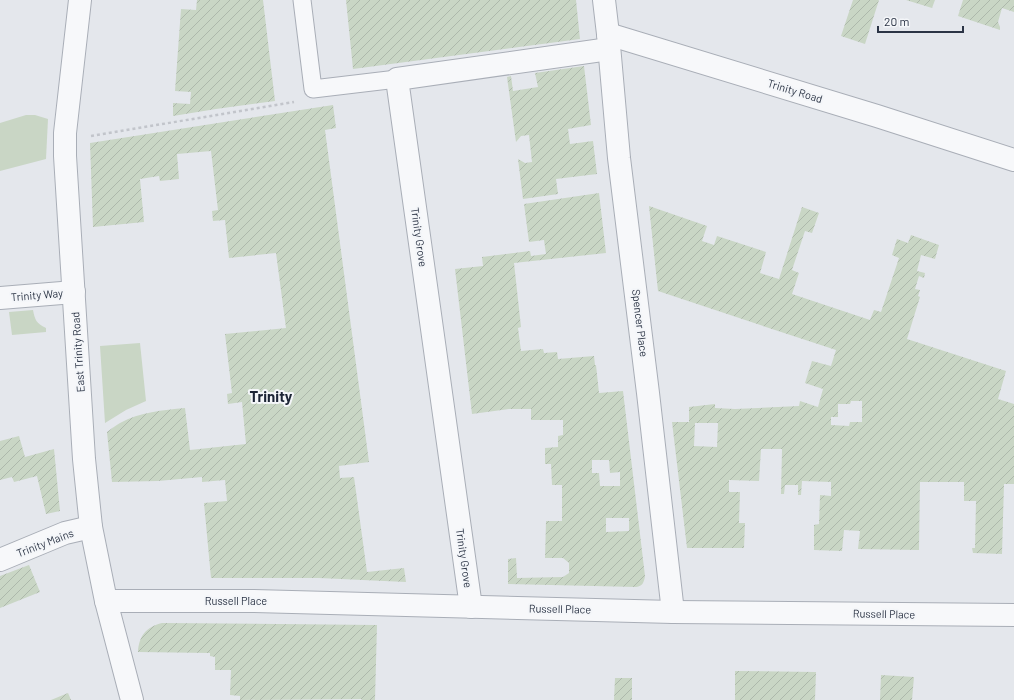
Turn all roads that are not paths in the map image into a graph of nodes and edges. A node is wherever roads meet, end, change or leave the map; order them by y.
1 (80, 0) edge
2 (302, 0) edge
3 (604, 0) edge
4 (609, 41) junction
5 (397, 79) junction
6 (1014, 160) edge
7 (74, 292) junction
8 (0, 298) edge
9 (91, 527) junction
10 (0, 560) edge
11 (106, 601) junction
12 (471, 607) junction
13 (672, 612) junction
14 (1014, 615) edge
15 (132, 700) edge

1 - 7 street, East Trinity Road
2 - 5 lane
3 - 4 street
4 - 5 street
4 - 6 street, Trinity Road
4 - 13 street, Spencer Place
5 - 12 street, Trinity Grove
7 - 8 street, Trinity Way
7 - 9 street, East Trinity Road
9 - 10 street, Trinity Mains
9 - 11 street, East Trinity Road
11 - 12 street, Russell Place
11 - 15 street, East Trinity Road
12 - 13 street, Russell Place
13 - 14 street, Russell Place

